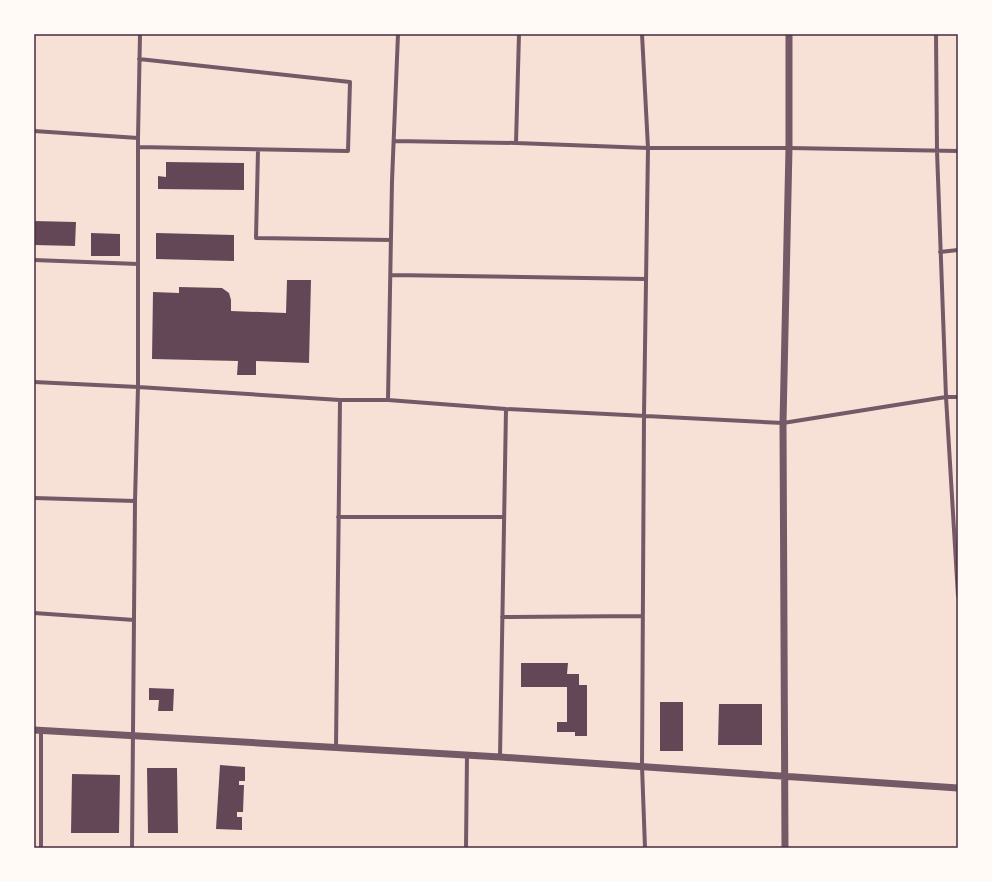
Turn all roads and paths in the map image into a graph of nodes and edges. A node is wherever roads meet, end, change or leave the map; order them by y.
1 (140, 34) edge
2 (398, 34) edge
3 (519, 34) edge
4 (642, 34) edge
5 (789, 34) edge
6 (936, 34) edge
7 (139, 59) junction
8 (34, 131) edge
9 (138, 138) junction
10 (394, 141) junction
11 (516, 143) junction
12 (138, 147) junction
13 (648, 148) junction
14 (789, 148) junction
15 (258, 150) junction
16 (936, 151) junction
17 (958, 151) edge
18 (391, 240) junction
19 (958, 250) edge
20 (940, 252) junction
21 (34, 260) edge
22 (138, 264) junction
23 (391, 275) junction
24 (646, 279) junction
25 (34, 382) edge
26 (138, 387) junction
27 (946, 397) junction
28 (958, 397) edge
29 (340, 400) junction
30 (388, 400) junction
31 (506, 409) junction
32 (644, 415) junction
33 (783, 422) junction
34 (34, 498) edge
35 (135, 501) junction
36 (504, 516) junction
37 (338, 517) junction
38 (958, 593) edge
39 (958, 596) edge
40 (34, 613) edge
41 (642, 616) junction
42 (502, 617) junction
43 (134, 620) junction
44 (38, 730) edge
45 (132, 735) junction
46 (336, 748) junction
47 (467, 755) junction
48 (500, 757) junction
49 (642, 766) junction
50 (786, 777) junction
51 (958, 788) edge
52 (41, 848) edge
53 (132, 848) edge
54 (466, 848) edge
55 (645, 848) edge
56 (785, 848) edge

1 - 7 street
2 - 10 street
3 - 11 street
4 - 13 street
5 - 14 street
6 - 16 street
7 - 9 street
7 - 15 street
8 - 9 street
9 - 12 street
10 - 11 street
10 - 18 street
11 - 13 street
12 - 15 street
12 - 22 street
13 - 14 street
13 - 24 street
14 - 16 street
14 - 33 street
15 - 18 street
16 - 17 street
16 - 20 street
18 - 23 street
19 - 20 street
20 - 27 street
21 - 22 street
22 - 26 street
23 - 24 street
23 - 30 street
24 - 32 street
25 - 26 street
26 - 29 street
26 - 35 street
27 - 28 street
27 - 33 street
27 - 38 street
29 - 30 street
29 - 37 street
30 - 31 street
31 - 32 street
31 - 36 street
32 - 33 street
32 - 41 street
33 - 50 street
34 - 35 street
35 - 43 street
36 - 37 street
36 - 42 street
37 - 46 street
38 - 39 street
40 - 43 street
41 - 42 street
41 - 49 street
42 - 48 street
43 - 45 street
44 - 45 street
44 - 52 street
45 - 46 street
45 - 53 street
46 - 47 street
47 - 48 street
47 - 54 street
48 - 49 street
49 - 50 street
49 - 55 street
50 - 51 street
50 - 56 street

